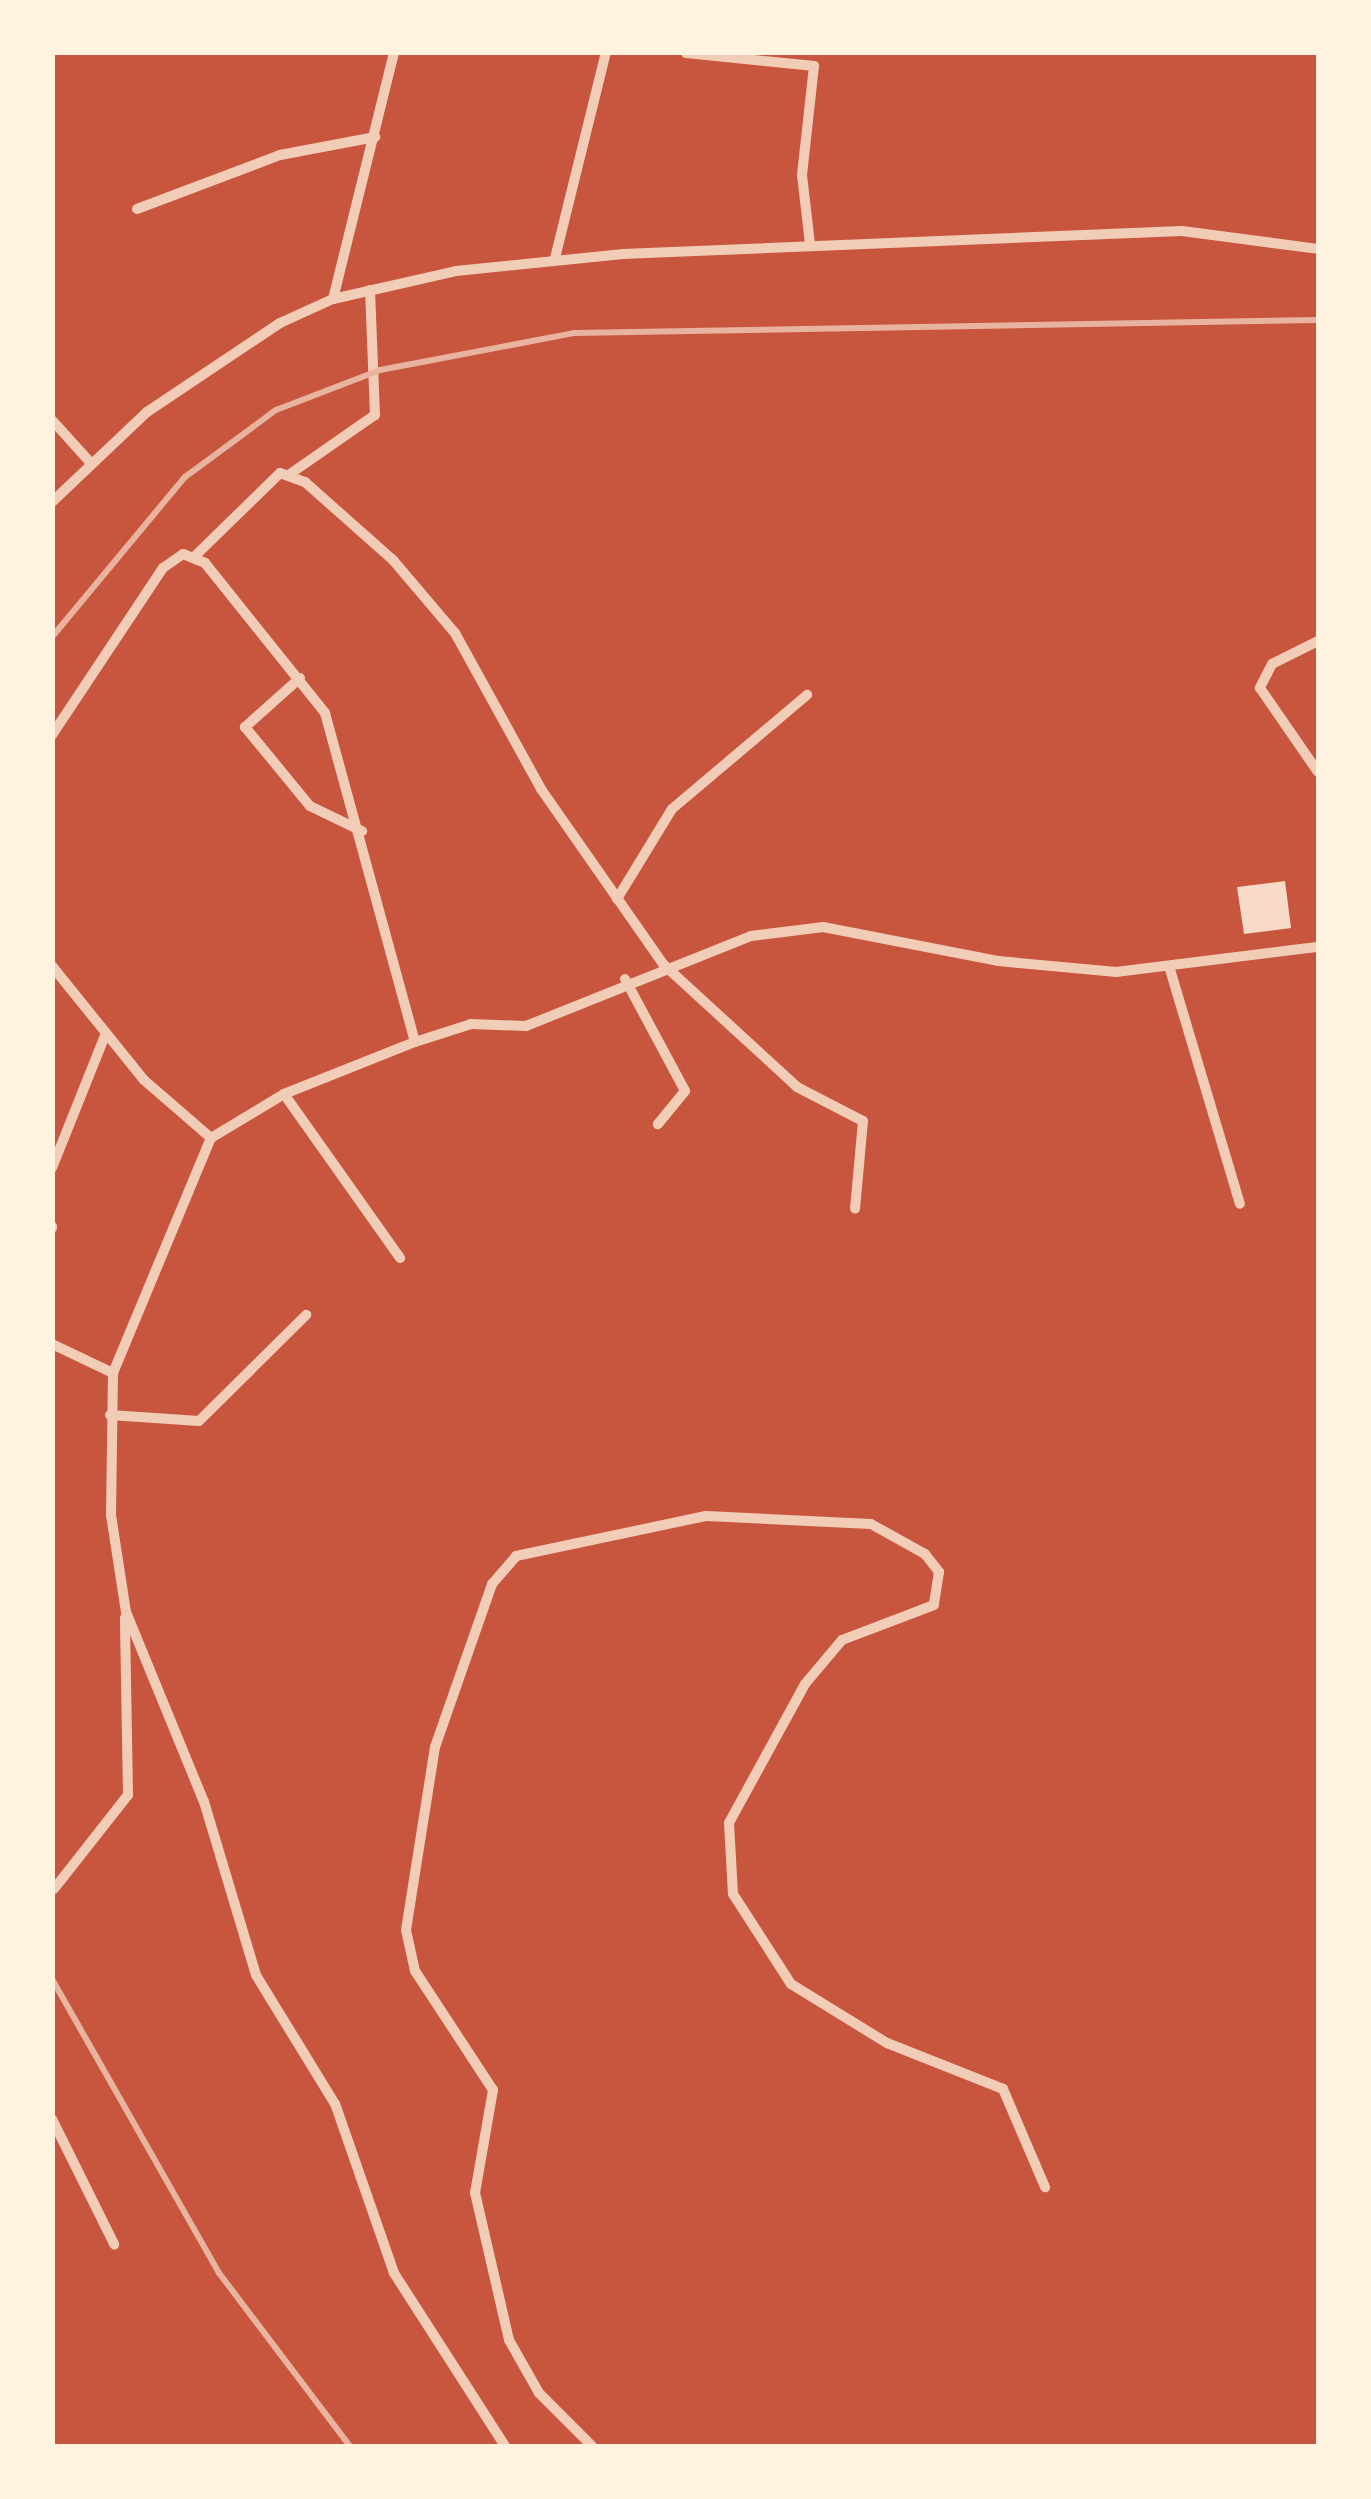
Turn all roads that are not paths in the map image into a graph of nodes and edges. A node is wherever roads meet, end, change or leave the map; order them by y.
1 (394, 52) edge
2 (606, 52) edge
3 (815, 52) edge
4 (686, 53) edge
5 (814, 66) junction
6 (375, 137) junction
7 (137, 209) dead end
8 (810, 244) junction
9 (1318, 249) edge
10 (555, 258) junction
11 (370, 290) junction
12 (332, 298) junction
13 (52, 420) edge
14 (89, 461) junction
15 (290, 474) junction
16 (52, 502) edge
17 (195, 556) junction
18 (1318, 642) edge
19 (300, 678) junction
20 (807, 695) dead end
21 (52, 735) edge
22 (1318, 772) edge
23 (362, 831) junction
24 (617, 899) junction
25 (1318, 948) edge
26 (663, 964) junction
27 (52, 966) edge
28 (1168, 966) junction
29 (625, 980) junction
30 (106, 1033) junction
31 (415, 1042) junction
32 (284, 1094) junction
33 (658, 1124) dead end
34 (211, 1138) junction
35 (52, 1168) edge
36 (1240, 1204) dead end
37 (855, 1209) dead end
38 (400, 1258) dead end
39 (306, 1316) dead end
40 (52, 1344) edge
41 (113, 1373) junction
42 (110, 1415) junction
43 (126, 1612) junction
44 (54, 1889) edge
45 (52, 2119) edge
46 (1045, 2187) dead end
47 (114, 2244) dead end
48 (505, 2446) edge
49 (592, 2446) edge

1 - 6 street
2 - 10 street
3 - 5 street
4 - 5 street
5 - 8 street
6 - 7 street
6 - 12 street
8 - 9 street
8 - 10 street
10 - 11 street
11 - 12 street
11 - 15 street
12 - 14 street
13 - 14 street
14 - 16 street
15 - 17 street
15 - 24 street
17 - 19 street
17 - 21 street
18 - 22 street
19 - 23 street
19 - 23 street
20 - 24 street
23 - 31 street
24 - 26 street
25 - 28 street
26 - 28 street
26 - 29 street
26 - 37 street
27 - 30 street
28 - 36 street
29 - 31 street
29 - 33 street
30 - 34 street
30 - 35 street
31 - 32 street
32 - 34 street
32 - 38 street
34 - 41 street
39 - 42 street
40 - 41 street
41 - 42 street
42 - 43 street
43 - 44 street
43 - 48 street
45 - 47 street
46 - 49 street

